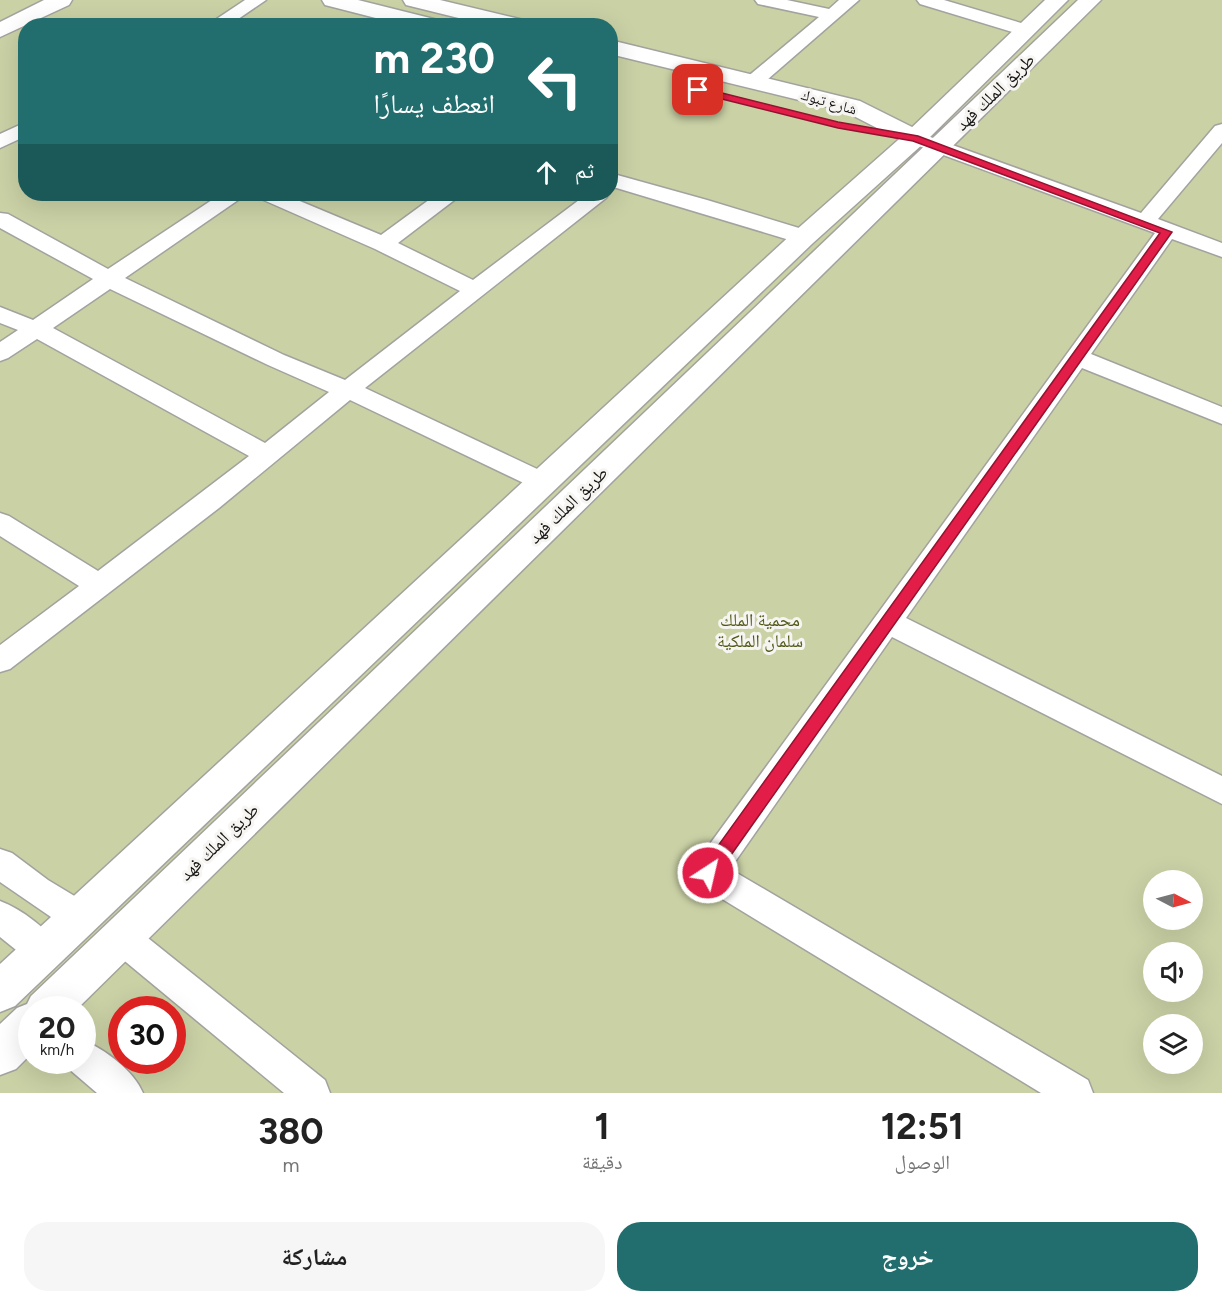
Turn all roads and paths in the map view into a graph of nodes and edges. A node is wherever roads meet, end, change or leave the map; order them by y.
1 (20, 0) edge
2 (61, 0) edge
3 (256, 0) edge
4 (333, 0) edge
5 (764, 0) edge
6 (850, 0) edge
7 (926, 0) edge
8 (1057, 0) edge
9 (1090, 0) edge
10 (430, 8) edge
11 (0, 9) edge
12 (831, 15) junction
13 (24, 18) edge
14 (228, 18) edge
15 (467, 18) edge
16 (18, 21) edge
17 (0, 30) edge
18 (1025, 30) junction
19 (618, 49) edge
20 (618, 70) edge
21 (753, 82) junction
22 (1222, 130) edge
23 (18, 132) edge
24 (0, 142) edge
25 (927, 142) junction
26 (618, 186) edge
27 (224, 201) edge
28 (282, 201) edge
29 (441, 201) edge
30 (588, 201) edge
31 (0, 219) edge
32 (1155, 228) junction
33 (804, 237) junction
34 (383, 244) junction
35 (1222, 250) edge
36 (110, 279) junction
37 (475, 290) junction
38 (0, 314) edge
39 (36, 329) junction
40 (0, 353) edge
41 (1077, 357) junction
42 (347, 390) junction
43 (1222, 416) edge
44 (267, 455) junction
45 (543, 482) junction
46 (0, 523) edge
47 (99, 585) junction
48 (888, 622) junction
49 (0, 660) edge
50 (1222, 791) edge
51 (0, 863) edge
52 (0, 916) edge
53 (79, 917) junction
54 (121, 937) junction
55 (43, 951) junction
56 (0, 992) edge
57 (60, 996) edge
58 (18, 1037) edge
59 (0, 1054) edge
60 (96, 1069) edge
61 (125, 1093) edge
62 (312, 1093) edge
63 (1075, 1093) edge

1 - 11 street
2 - 13 street
3 - 14 street
4 - 10 street
5 - 12 street
6 - 12 street
7 - 18 street
8 - 18 street, طريق الملك فهد
9 - 25 street, طريق الملك فهد
10 - 15 street
12 - 21 street
16 - 17 street
18 - 25 street, طريق الملك فهد
19 - 21 street, شارع تبوك
20 - 25 street, شارع تبوك
21 - 25 street, شارع تبوك
22 - 32 street
23 - 24 street
25 - 32 street
25 - 33 street, طريق الملك فهد
25 - 54 street, طريق الملك فهد
26 - 33 street
27 - 36 street
28 - 34 street
29 - 34 street
30 - 37 street
31 - 36 street
32 - 35 street
32 - 41 street
33 - 45 street, طريق الملك فهد
34 - 37 street
36 - 39 street
36 - 42 street
37 - 42 street
38 - 39 street
39 - 40 street
39 - 44 street
41 - 43 street
41 - 48 street
42 - 44 street
42 - 45 street
44 - 47 street
45 - 53 street, طريق الملك فهد
46 - 47 street
47 - 49 street
48 - 50 street
48 - 63 street
51 - 53 street
52 - 55 street
53 - 55 street, طريق الملك فهد
54 - 57 street, طريق الملك فهد
54 - 62 street
55 - 56 street, طريق الملك فهد
58 - 59 street
60 - 61 street

